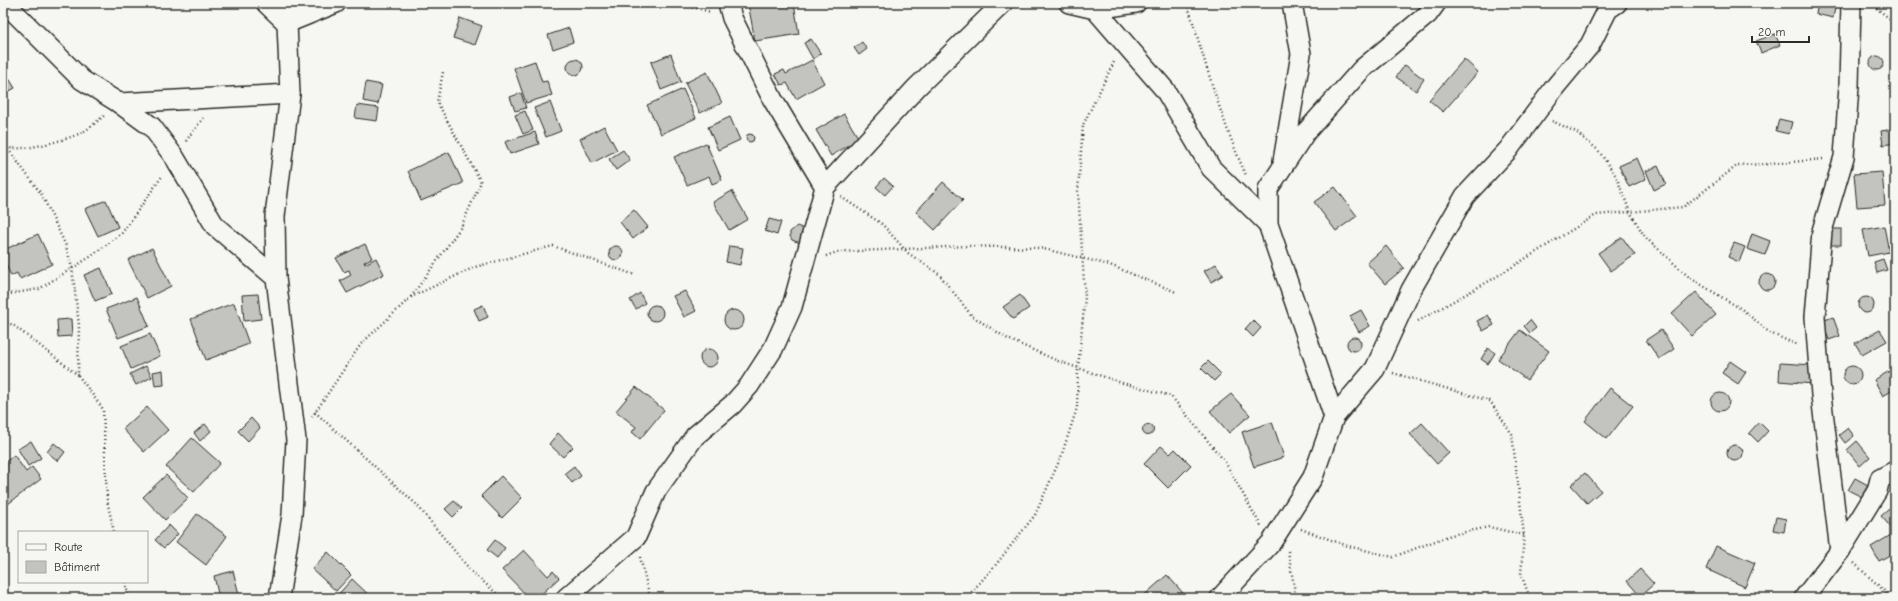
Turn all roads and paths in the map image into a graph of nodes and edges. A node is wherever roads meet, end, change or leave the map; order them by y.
1 (5, 3) edge
2 (266, 3) edge
3 (291, 3) edge
4 (336, 3) edge
5 (677, 3) edge
6 (1003, 3) edge
7 (1069, 3) edge
8 (1136, 3) edge
9 (1188, 3) edge
10 (1292, 3) edge
11 (1436, 3) edge
12 (1851, 3) edge
13 (1869, 3) edge
14 (1612, 5) edge
15 (1095, 9) junction
16 (730, 10) edge
17 (287, 23) junction
18 (1895, 23) edge
19 (1124, 43) junction
20 (443, 72) dead end
21 (290, 94) junction
22 (218, 97) junction
23 (120, 103) junction
24 (1536, 113) junction
25 (3, 146) edge
26 (8, 149) junction
27 (1844, 157) junction
28 (175, 158) junction
29 (1282, 168) junction
30 (1248, 180) dead end
31 (825, 187) junction
32 (1630, 212) junction
33 (1268, 224) junction
34 (904, 249) junction
35 (1082, 258) junction
36 (804, 265) junction
37 (72, 268) junction
38 (635, 275) dead end
39 (276, 278) junction
40 (1176, 292) dead end
41 (3, 295) edge
42 (411, 297) junction
43 (3, 321) edge
44 (1417, 322) dead end
45 (1818, 353) junction
46 (1078, 368) junction
47 (1375, 369) junction
48 (78, 375) junction
49 (315, 412) junction
50 (1334, 417) junction
51 (296, 440) junction
52 (1895, 471) edge
53 (1284, 523) junction
54 (114, 531) edge
55 (1524, 535) junction
56 (636, 537) junction
57 (1271, 543) junction
58 (1840, 550) junction
59 (125, 583) edge
60 (129, 598) edge
61 (279, 598) edge
62 (502, 598) edge
63 (566, 598) edge
64 (650, 598) edge
65 (966, 598) edge
66 (1220, 598) edge
67 (1296, 598) edge
68 (1530, 598) edge
69 (1804, 598) edge
70 (1892, 598) edge

1 - 23 street
2 - 17 street
3 - 17 street
4 - 17 street
5 - 16 path
6 - 31 street
7 - 15 street
8 - 15 street
9 - 30 path
10 - 29 street
11 - 29 street
12 - 27 street
13 - 18 path
14 - 24 street
15 - 19 street
16 - 31 street
17 - 21 street
19 - 33 street
19 - 35 path
20 - 42 path
21 - 22 street
21 - 39 street
22 - 23 street
22 - 28 path
23 - 26 path
23 - 28 street
24 - 32 path
24 - 47 street
25 - 26 path
26 - 37 path
27 - 32 path
27 - 45 street
28 - 37 path
28 - 39 street
29 - 33 street
31 - 34 path
31 - 36 street
32 - 44 path
32 - 45 path
33 - 50 street
34 - 35 path
34 - 36 path
34 - 46 path
35 - 40 path
35 - 46 path
36 - 56 street
37 - 41 path
37 - 48 path
38 - 42 path
39 - 51 street
42 - 49 path
43 - 48 path
45 - 58 street
46 - 57 path
46 - 65 path
47 - 50 street
47 - 55 path
48 - 54 path
49 - 51 path
49 - 62 path
50 - 53 street
51 - 61 street
52 - 58 street
53 - 55 path
53 - 57 street
53 - 67 path
55 - 68 path
56 - 63 street
56 - 64 path
57 - 66 street
58 - 69 street
58 - 70 path
59 - 60 path

